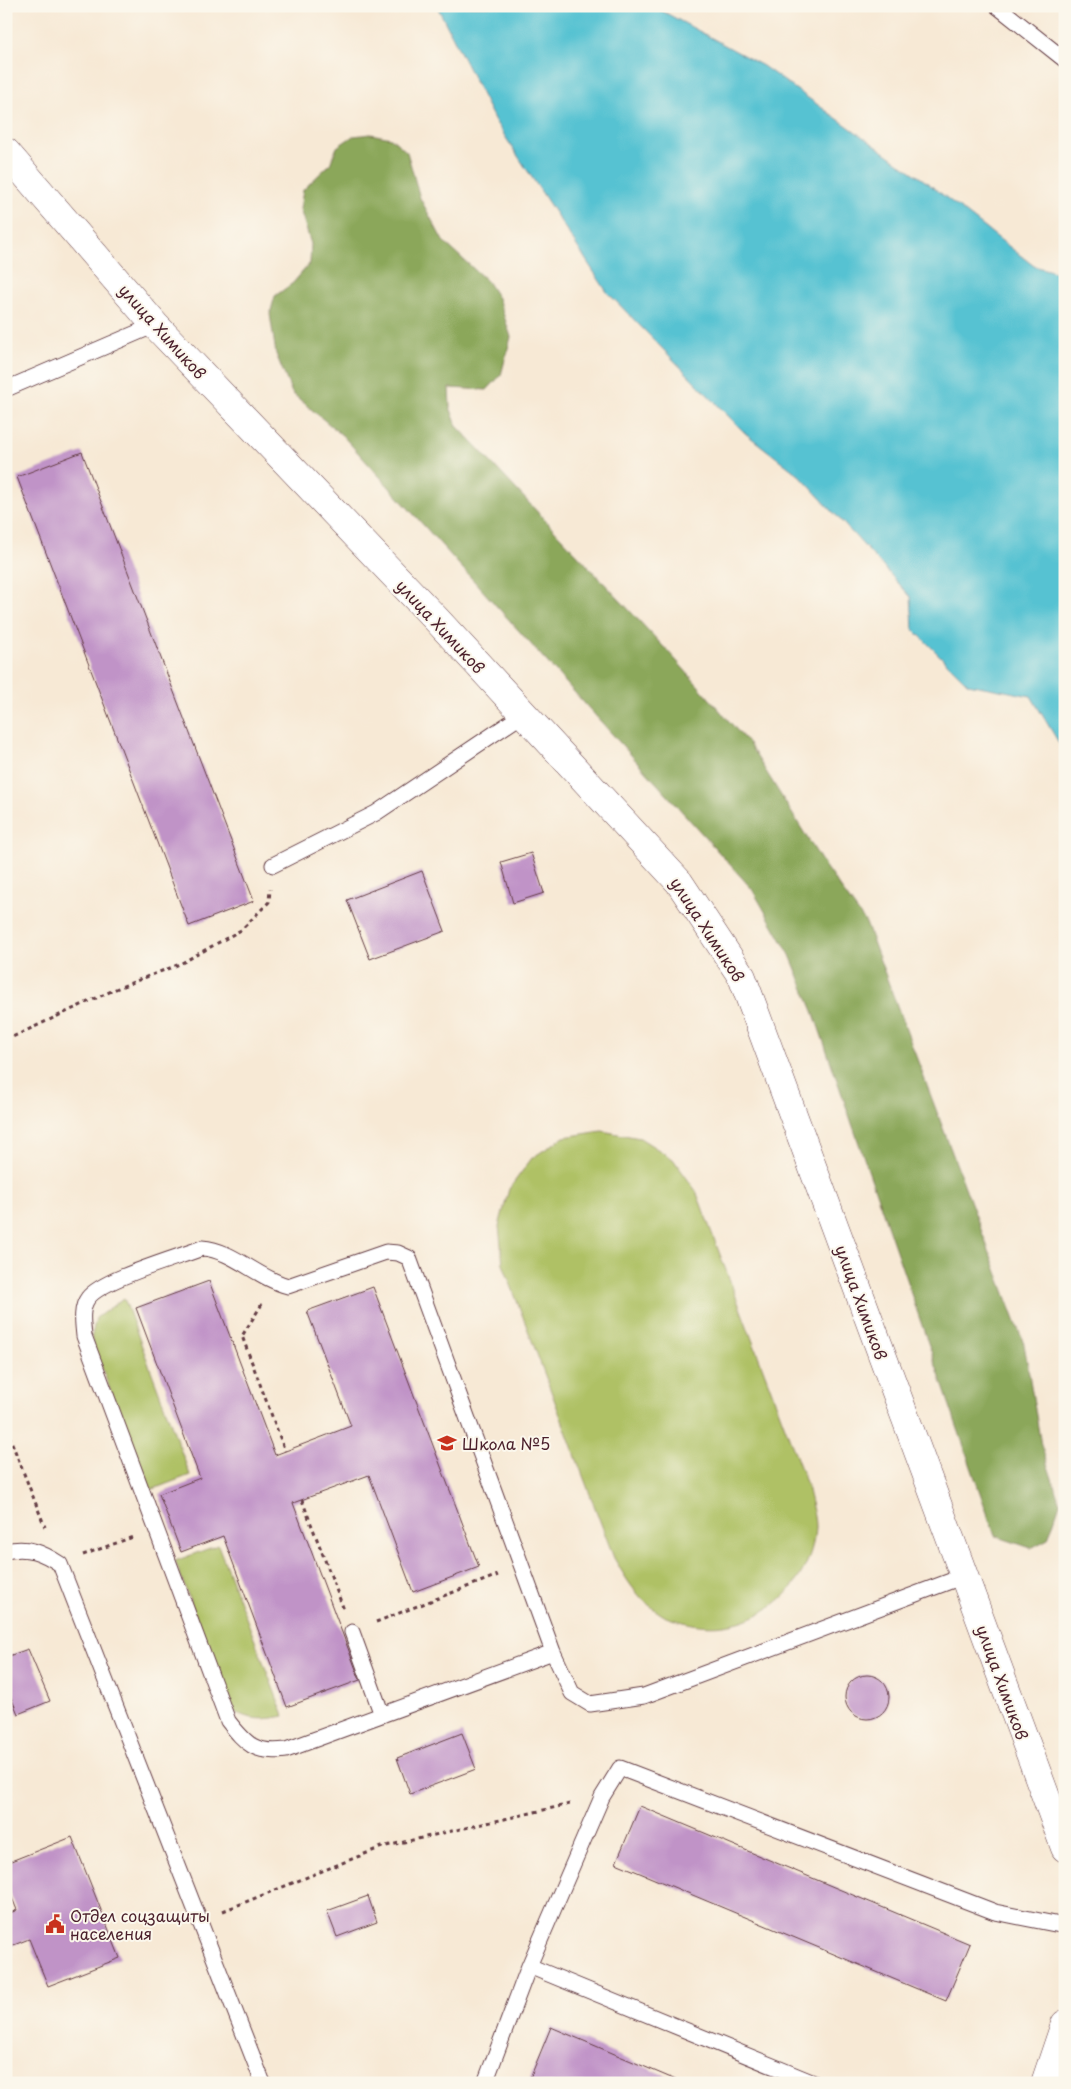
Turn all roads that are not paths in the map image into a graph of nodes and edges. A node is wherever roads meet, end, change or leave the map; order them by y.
1 (997, 6) edge
2 (1065, 60) edge
3 (6, 152) edge
4 (155, 325) junction
5 (6, 389) edge
6 (522, 715) junction
7 (273, 864) road end
8 (6, 1551) edge
9 (964, 1576) junction
10 (352, 1632) road end
11 (553, 1652) junction
12 (382, 1715) junction
13 (1065, 1848) edge
14 (1065, 1926) edge
15 (529, 1966) junction
16 (1065, 2024) edge
17 (263, 2083) edge
18 (485, 2083) edge
19 (814, 2083) edge
20 (1045, 2083) edge

1 - 2 lane
3 - 4 street, улица Химиков
4 - 5 lane
4 - 6 street, улица Химиков
6 - 7 lane
6 - 9 street, улица Химиков
8 - 17 lane
9 - 11 lane
9 - 13 street, улица Химиков
10 - 12 lane
11 - 12 lane
11 - 12 lane
14 - 15 lane
15 - 18 lane
15 - 19 lane
16 - 20 street

